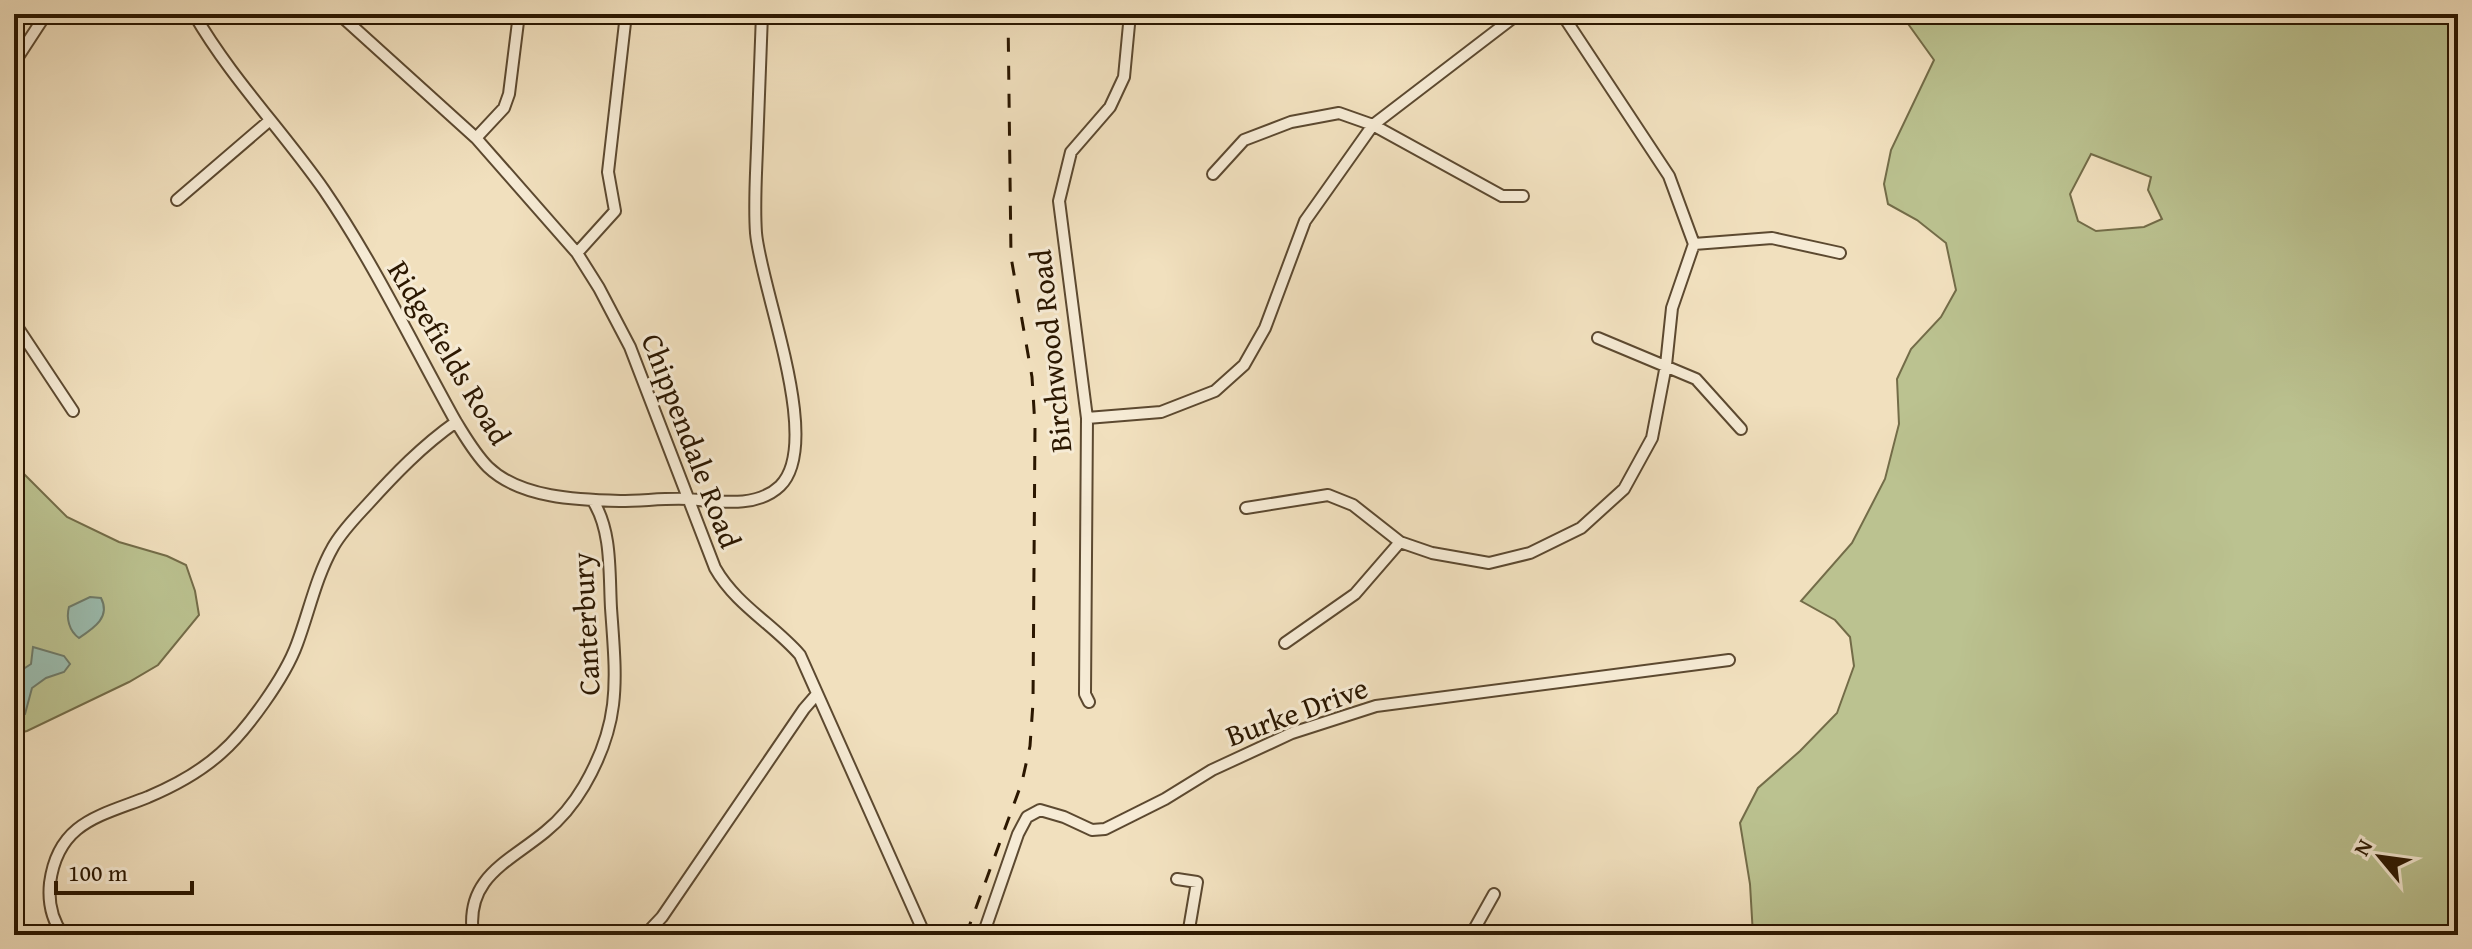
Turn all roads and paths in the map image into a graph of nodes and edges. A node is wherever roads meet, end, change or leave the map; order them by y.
1 (46, 14) edge
2 (194, 14) edge
3 (339, 14) edge
4 (519, 14) edge
5 (626, 14) edge
6 (762, 14) edge
7 (1130, 14) edge
8 (1518, 14) edge
9 (1562, 14) edge
10 (14, 63) edge
11 (269, 121) junction
12 (1373, 125) junction
13 (476, 138) junction
14 (1213, 174) dead end
15 (1523, 196) dead end
16 (177, 200) dead end
17 (1694, 244) junction
18 (577, 253) junction
19 (1840, 253) dead end
20 (14, 322) edge
21 (1598, 338) dead end
22 (1666, 365) junction
23 (73, 411) dead end
24 (1087, 418) junction
25 (456, 422) junction
26 (1741, 429) dead end
27 (688, 499) junction
28 (593, 501) junction
29 (1246, 508) dead end
30 (1400, 542) junction
31 (1285, 643) dead end
32 (1729, 660) dead end
33 (817, 694) junction
34 (1089, 702) dead end
35 (1177, 879) dead end
36 (1494, 894) dead end
37 (63, 935) edge
38 (473, 935) edge
39 (645, 935) edge
40 (925, 935) edge
41 (983, 935) edge
42 (1188, 935) edge
43 (1471, 935) edge

1 - 10 street
2 - 11 street, Ridgefields Road
3 - 13 street, Chippendale Road
4 - 13 street
5 - 18 street
6 - 27 street, Ridgefields Road
7 - 24 street, Birchwood Road
8 - 12 street
9 - 17 street
11 - 16 street
11 - 25 street, Ridgefields Road
12 - 14 street
12 - 15 street
12 - 24 street
13 - 18 street, Chippendale Road
17 - 19 street
17 - 22 street
18 - 27 street, Chippendale Road
20 - 23 street
21 - 22 street
22 - 26 street
22 - 30 street
24 - 34 street, Birchwood Road
25 - 28 street, Ridgefields Road
25 - 37 street
27 - 28 street, Ridgefields Road
27 - 33 street, Chippendale Road
28 - 38 street, Canterbury
29 - 30 street
30 - 31 street
32 - 41 street, Burke Drive
33 - 39 street
33 - 40 street, Chippendale Road
35 - 42 street
36 - 43 street

